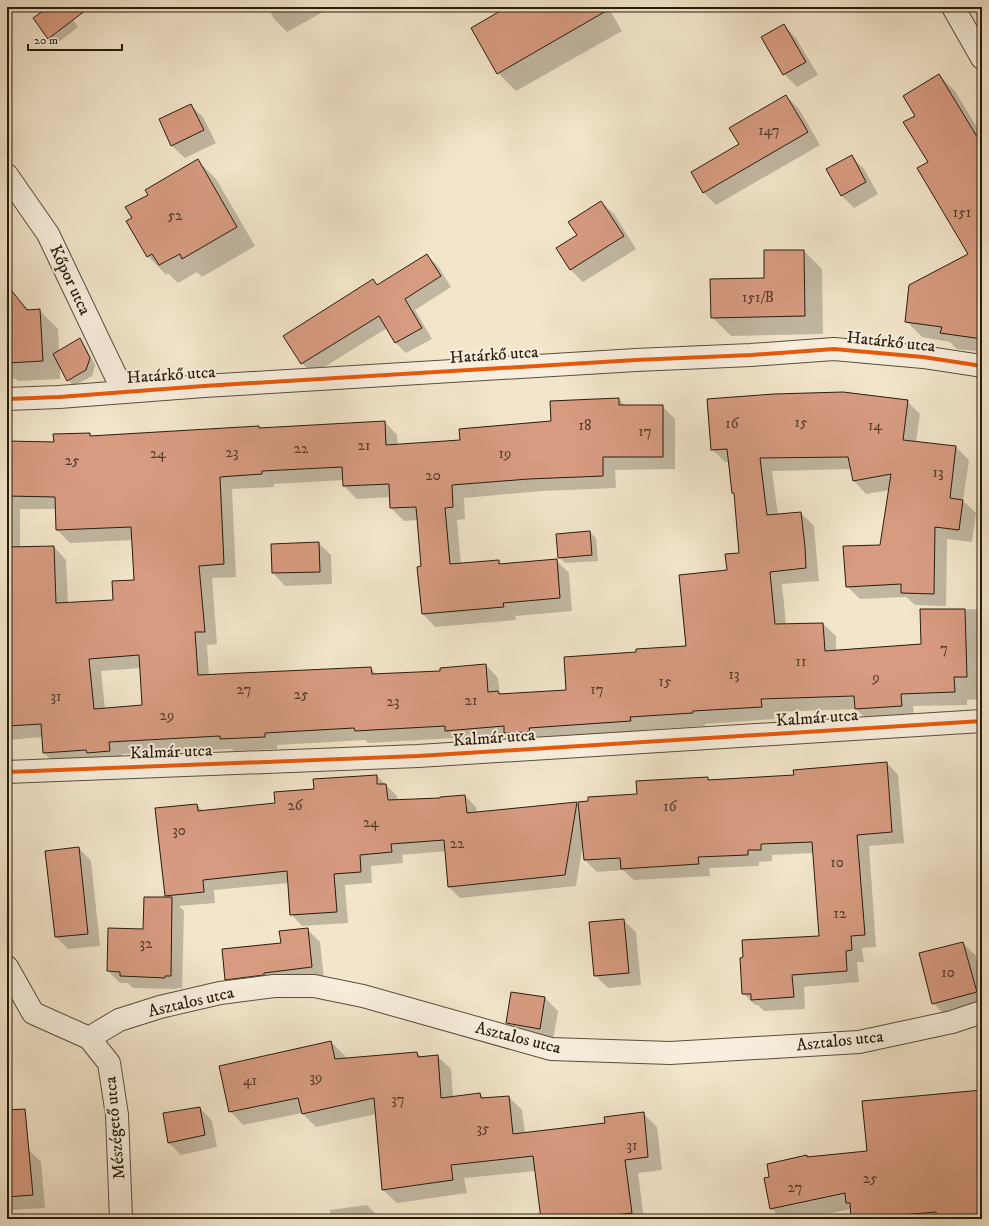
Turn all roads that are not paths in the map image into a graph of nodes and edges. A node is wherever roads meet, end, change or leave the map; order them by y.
1 (953, 7) edge
2 (982, 58) edge
3 (7, 175) edge
4 (982, 366) edge
5 (123, 391) junction
6 (7, 399) edge
7 (982, 721) edge
8 (7, 772) edge
9 (7, 967) edge
10 (982, 1012) edge
11 (88, 1038) junction
12 (121, 1219) edge

1 - 2 street
3 - 5 street, Kőpor utca
4 - 5 street, Határkő utca
5 - 6 street, Határkő utca
7 - 8 street, Kalmár utca
9 - 11 street, Mészégető utca
10 - 11 street, Asztalos utca
11 - 12 street, Mészégető utca

